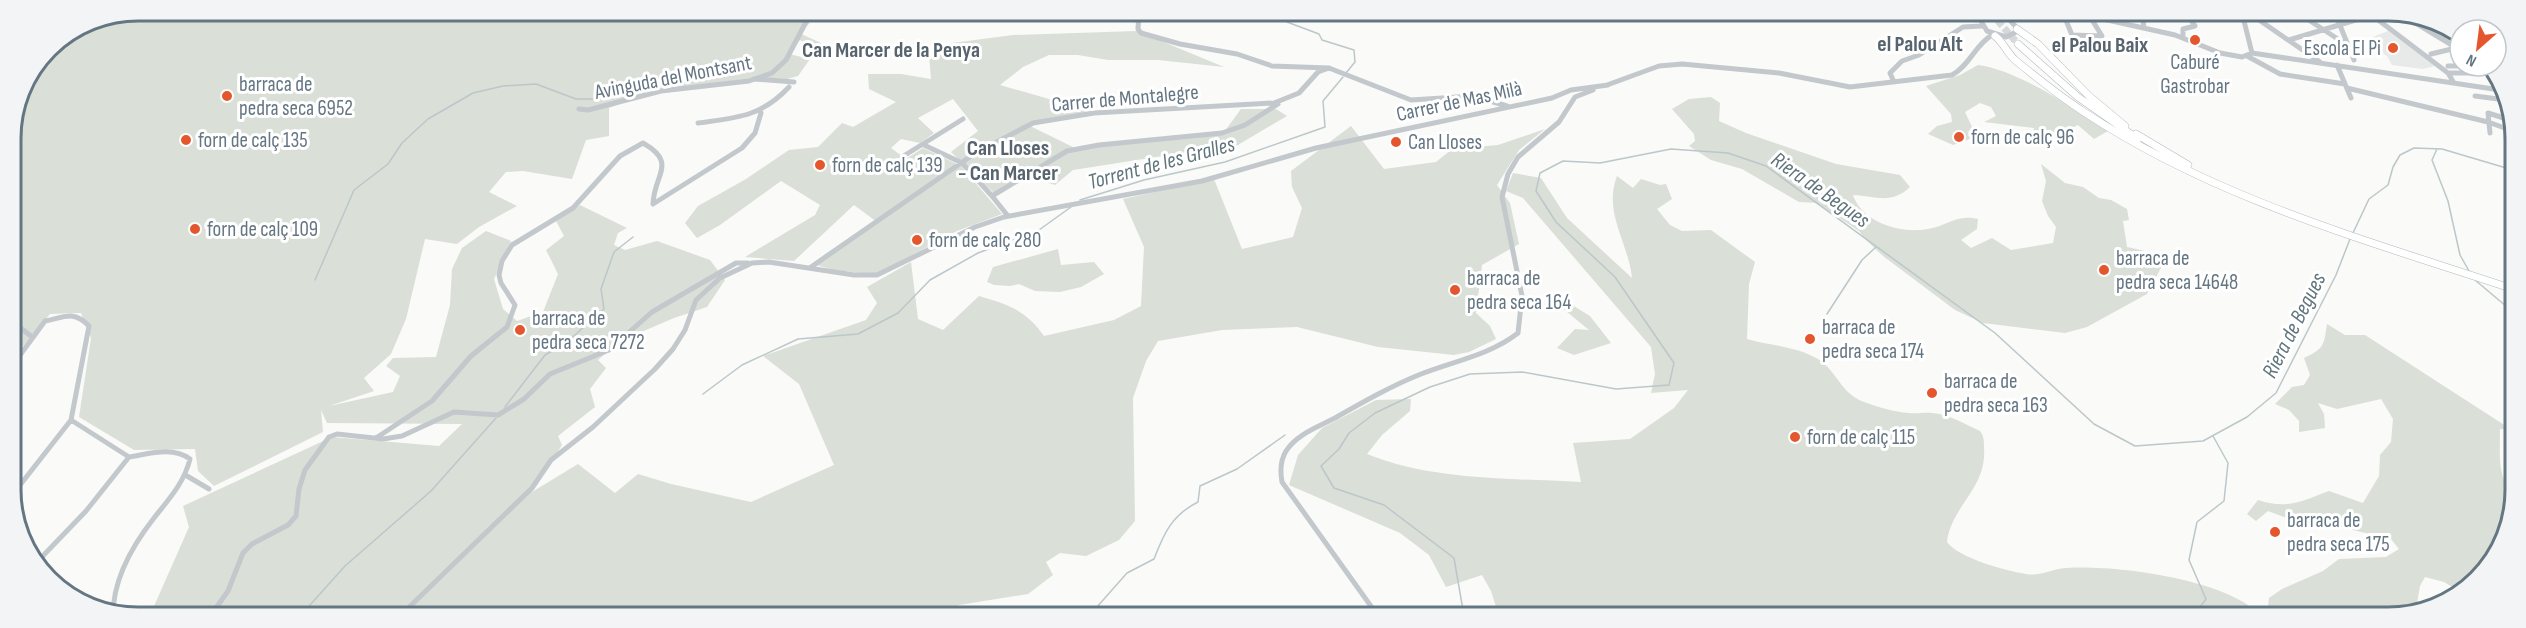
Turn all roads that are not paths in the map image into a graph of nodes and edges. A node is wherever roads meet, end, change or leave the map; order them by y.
1 (806, 21) edge
2 (1138, 21) edge
3 (1982, 21) edge
4 (2009, 21) edge
5 (2018, 21) edge
6 (2094, 21) edge
7 (2117, 21) edge
8 (2143, 21) edge
9 (2192, 21) edge
10 (2244, 21) edge
11 (2310, 21) edge
12 (2339, 21) edge
13 (2349, 21) edge
14 (2379, 21) edge
15 (2066, 22) edge
16 (2264, 22) edge
17 (2340, 24) junction
18 (1973, 25) joint
19 (2419, 25) edge
20 (2016, 28) junction
21 (2144, 28) junction
22 (2323, 29) junction
23 (2427, 30) joint
24 (1994, 35) junction
25 (2183, 38) junction
26 (1983, 39) junction
27 (2289, 40) junction
28 (2448, 43) edge
29 (2018, 44) tunnel mouth
30 (2347, 45) junction
31 (2448, 51) edge
32 (2431, 54) dead end
33 (2250, 55) junction
34 (2354, 60) dead end
35 (2322, 63) junction
36 (2337, 65) junction
37 (1329, 68) junction
38 (2448, 73) edge
39 (2451, 78) edge
40 (754, 79) junction
41 (794, 82) dead end
42 (1894, 82) junction
43 (2454, 83) junction
44 (1608, 85) junction
45 (2346, 86) junction
46 (789, 87) dead end
47 (2494, 89) edge
48 (2475, 96) dead end
49 (2351, 98) dead end
50 (2498, 99) edge
51 (1411, 100) joint
52 (1282, 101) junction
53 (1509, 106) junction
54 (579, 109) dead end
55 (761, 112) junction
56 (2503, 118) edge
57 (963, 119) dead end
58 (2488, 122) junction
59 (698, 123) dead end
60 (2504, 128) edge
61 (2490, 133) dead end
62 (924, 145) junction
63 (902, 157) dead end
64 (962, 163) junction
65 (2219, 183) junction
66 (992, 196) junction
67 (1008, 216) junction
68 (2299, 218) junction
69 (752, 263) junction
70 (811, 267) junction
71 (2505, 286) edge
72 (21, 328) edge
73 (32, 337) junction
74 (21, 353) edge
75 (71, 420) junction
76 (375, 438) junction
77 (129, 457) junction
78 (187, 476) junction
79 (21, 484) edge
80 (209, 489) dead end
81 (42, 557) edge
82 (114, 605) edge
83 (217, 607) edge
84 (409, 607) edge
85 (1372, 607) edge

1 - 40 street, Avinguda del Montsant
2 - 37 street
3 - 18 street
3 - 24 street
3 - 26 street
4 - 20 street
5 - 20 street
6 - 15 street
7 - 21 street
8 - 21 street
9 - 25 street
10 - 33 street
11 - 22 street
12 - 17 street
13 - 17 street
14 - 38 street
16 - 27 street
17 - 22 street
17 - 30 street
18 - 42 street
19 - 23 street
20 - 24 street
20 - 65 main road
21 - 25 street
22 - 27 street
22 - 30 street
23 - 28 street
24 - 26 street
24 - 68 main road
25 - 33 street
26 - 42 street
27 - 35 street
29 - 65 main road
30 - 34 street
31 - 32 street
33 - 35 street
33 - 45 street
35 - 36 street
36 - 43 street
36 - 45 street
37 - 51 street
37 - 52 street, Carrer de Montalegre
39 - 43 street
40 - 41 street
40 - 54 street, Avinguda del Montsant
42 - 44 street
43 - 47 street
44 - 53 street, Carrer de Mas Milà
44 - 85 street
45 - 49 street
45 - 58 street
46 - 55 street
48 - 50 street
51 - 53 street
52 - 64 street, Carrer de Montalegre
52 - 66 street
53 - 67 street, Carrer de Mas Milà
55 - 59 street
55 - 76 street
56 - 58 street
57 - 62 street
58 - 60 street
58 - 61 street
62 - 63 street
62 - 64 street
64 - 66 street
64 - 70 street, Carrer de Montalegre
65 - 68 main road
66 - 67 street
67 - 70 street, Carrer de Mas Milà
68 - 71 main road
69 - 70 street, Carrer de Mas Milà
69 - 76 street
69 - 84 street
72 - 73 street
73 - 74 street
73 - 75 street
75 - 77 street
75 - 79 street
76 - 83 street
77 - 78 street
77 - 81 street
78 - 80 street
78 - 82 street

